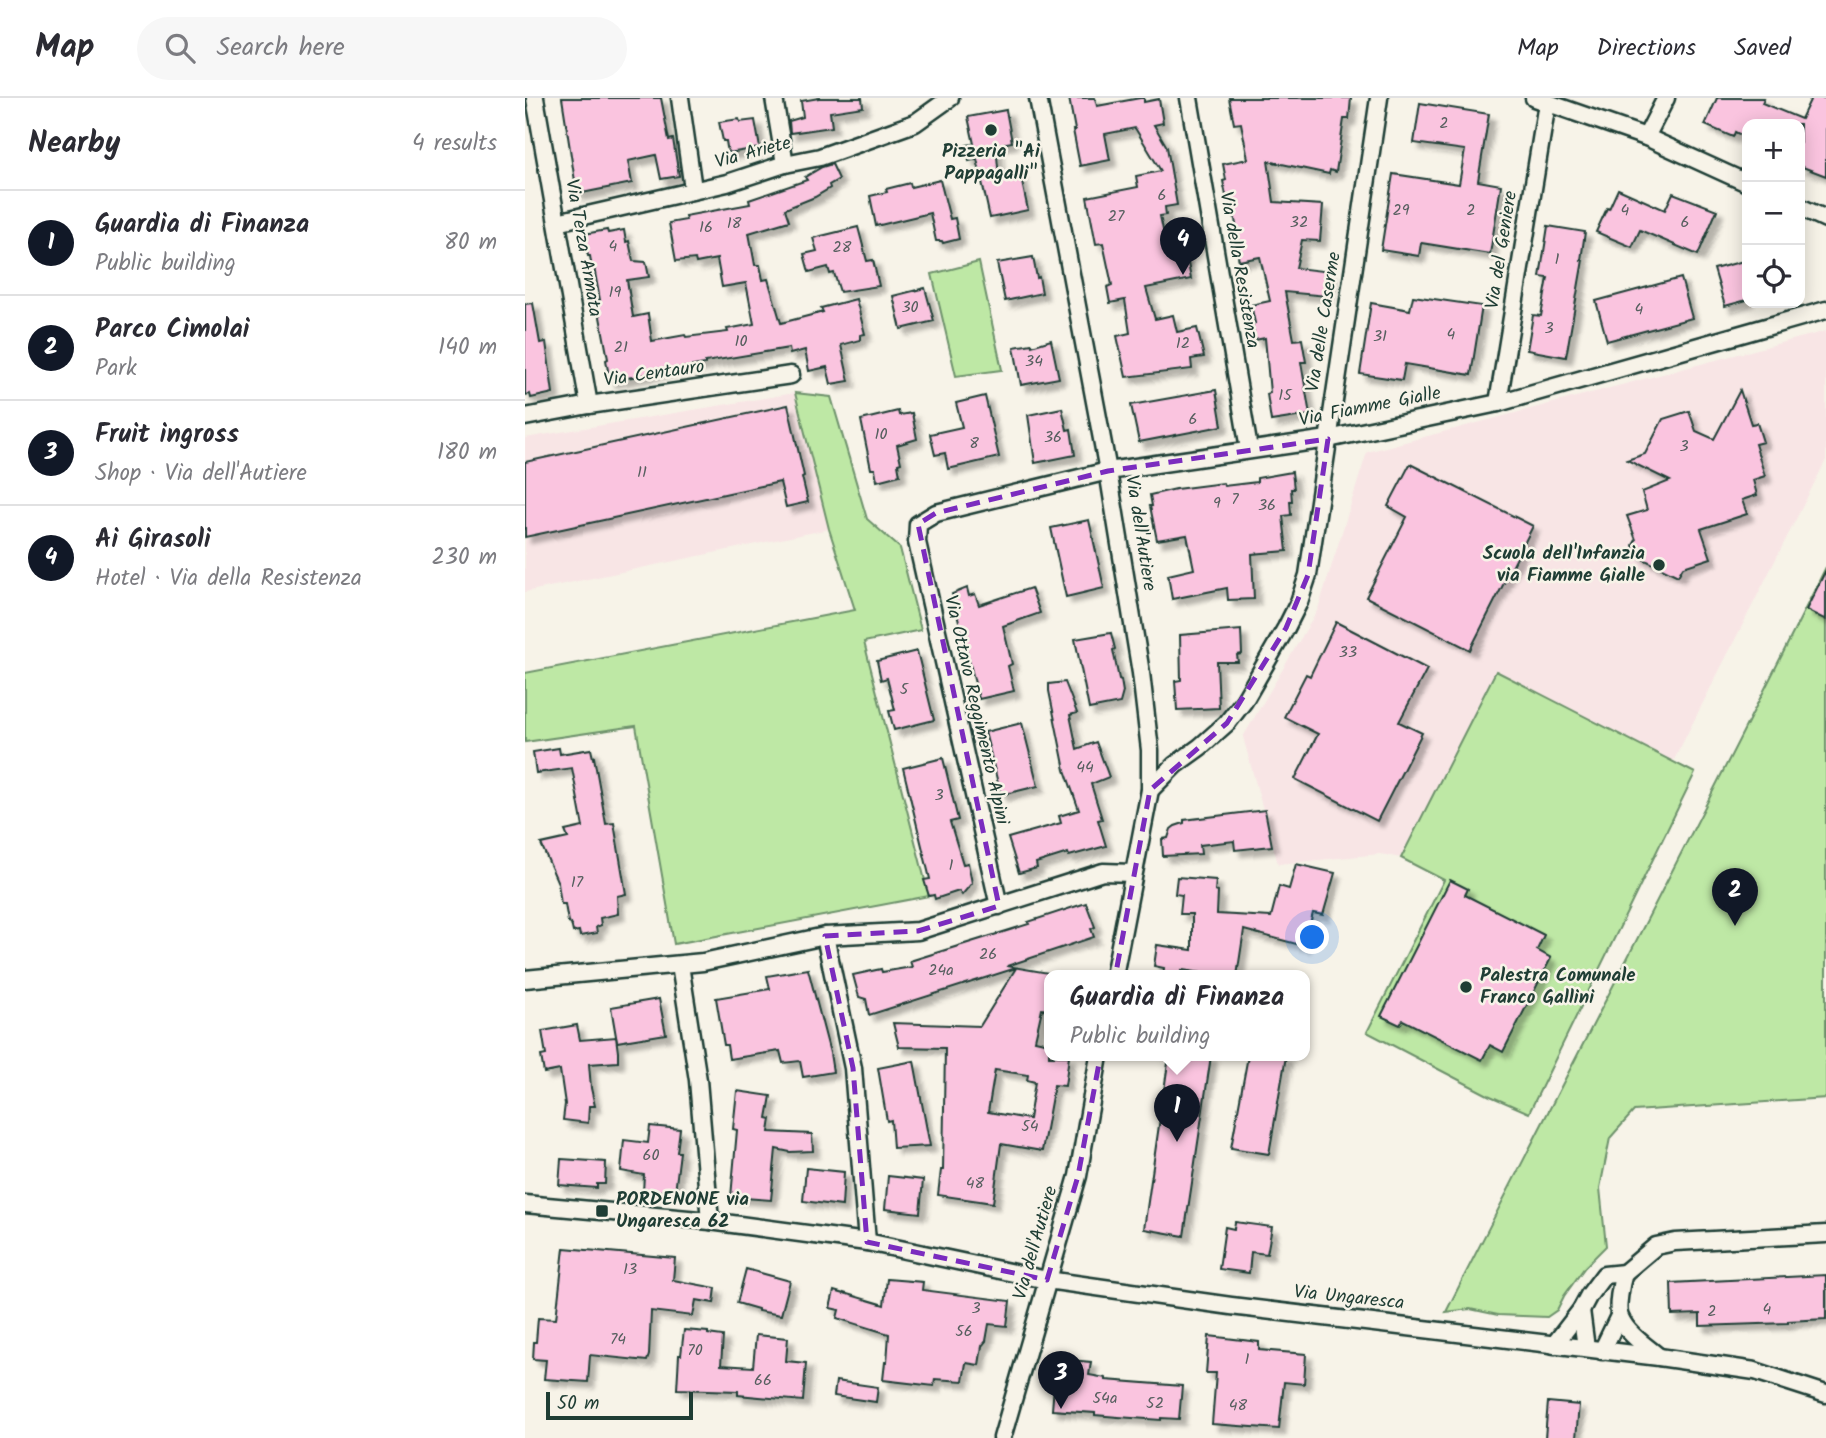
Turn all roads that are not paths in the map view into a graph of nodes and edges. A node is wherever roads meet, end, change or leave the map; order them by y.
1 (535, 98) edge
2 (680, 98) edge
3 (774, 98) edge
4 (950, 98) edge
5 (1038, 98) edge
6 (1189, 98) edge
7 (1379, 98) edge
8 (1666, 98) edge
9 (1541, 100) edge
10 (1646, 137) junction
11 (785, 164) junction
12 (1745, 182) edge
13 (694, 189) junction
14 (1805, 209) edge
15 (1826, 219) edge
16 (557, 222) junction
17 (1826, 310) edge
18 (791, 375) dead end
19 (1499, 403) junction
20 (589, 405) junction
21 (525, 417) edge
22 (1328, 439) junction
23 (1249, 449) junction
24 (1108, 471) junction
25 (918, 524) joint
26 (1150, 790) junction
27 (1132, 873) junction
28 (999, 906) junction
29 (825, 936) junction
30 (680, 965) junction
31 (1115, 970) edge
32 (525, 979) edge
33 (1098, 1061) edge
34 (525, 1204) edge
35 (710, 1221) junction
36 (1826, 1234) edge
37 (867, 1242) junction
38 (1624, 1273) junction
39 (1047, 1280) junction
40 (1581, 1310) junction
41 (1619, 1316) junction
42 (1554, 1345) junction
43 (1594, 1350) junction
44 (1659, 1357) junction
45 (1826, 1394) edge
46 (1002, 1438) edge

1 - 16 street, Via Terza Armata
2 - 13 street
3 - 11 street
4 - 11 street, Via Ariete
5 - 24 street, Via dell'Autiere
6 - 23 street, Via della Resistenza
7 - 22 street, Via delle Caserme
8 - 10 street
9 - 10 street
9 - 19 street, Via del Geniere
10 - 12 street
11 - 13 street, Via Ariete
13 - 16 street, Via Ariete
14 - 15 street
16 - 20 street, Via Terza Armata
17 - 19 street, Via Fiamme Gialle
18 - 20 street, Via Centauro
19 - 22 street, Via Fiamme Gialle
20 - 21 street, Via Centauro
22 - 23 street, Via Fiamme Gialle
22 - 26 street, Via delle Caserme
23 - 24 street, Via Fiamme Gialle
24 - 25 street, Via Fiamme Gialle
24 - 26 street, Via dell'Autiere
25 - 28 street, Via Ottavo Reggimento Alpini
26 - 27 street, Via dell'Autiere
27 - 28 street
27 - 31 street, Via dell'Autiere
28 - 29 street
29 - 30 street
29 - 37 street
30 - 32 street
30 - 35 street
33 - 39 street, Via dell'Autiere
34 - 35 street, Via Ungaresca
35 - 37 street, Via Ungaresca
36 - 38 street
37 - 39 street, Via Ungaresca
38 - 40 street
38 - 41 street
39 - 42 street, Via Ungaresca
39 - 46 street, Via dell'Autiere
40 - 42 street
40 - 43 street
41 - 43 street
41 - 44 street
42 - 43 street, Via Ungaresca
43 - 44 street, Via Ungaresca
44 - 45 street, Via Ungaresca

